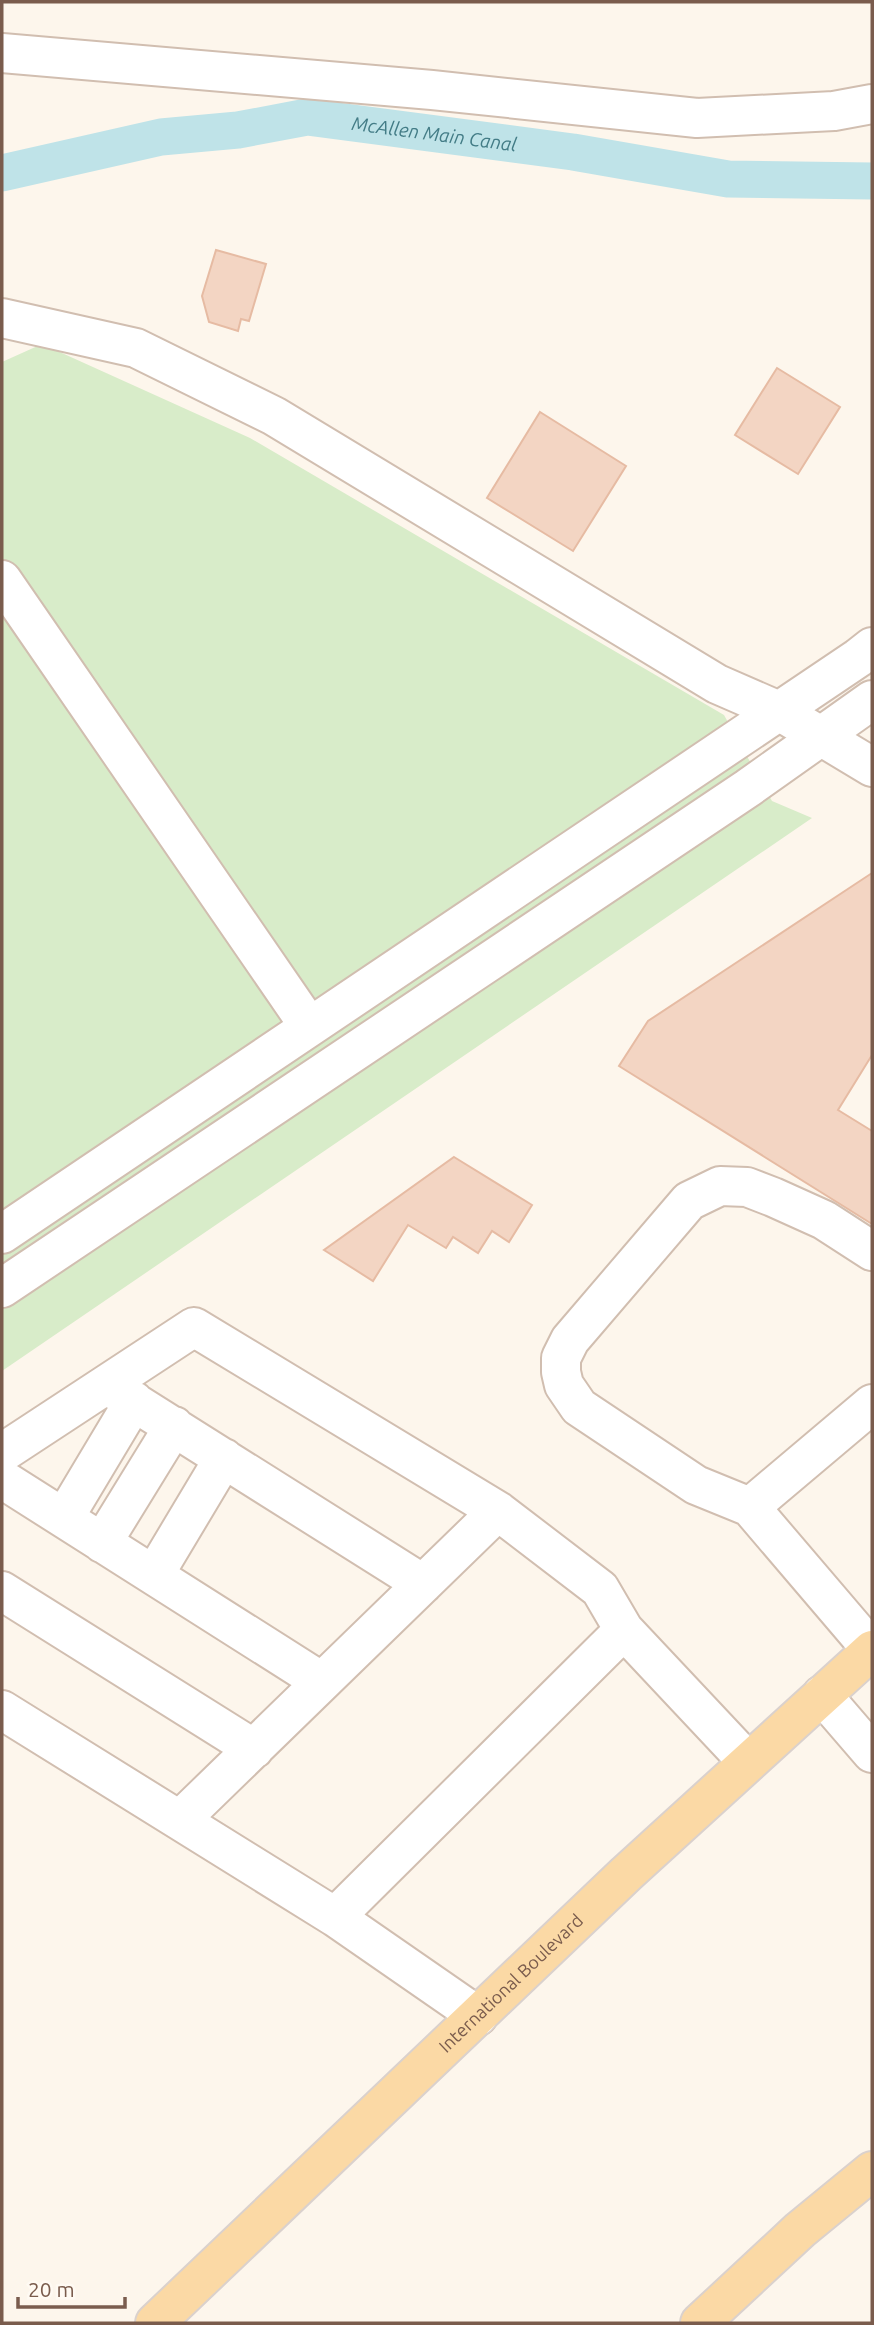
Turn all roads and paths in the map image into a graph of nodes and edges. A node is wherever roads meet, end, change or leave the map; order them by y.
1 (2, 53) edge
2 (872, 104) edge
3 (2, 318) edge
4 (2, 580) edge
5 (872, 647) edge
6 (872, 700) edge
7 (779, 711) junction
8 (821, 736) junction
9 (872, 767) edge
10 (309, 1026) junction
11 (2, 1234) edge
12 (872, 1251) edge
13 (2, 1288) edge
14 (120, 1393) junction
15 (872, 1404) edge
16 (174, 1426) junction
17 (2, 1453) edge
18 (224, 1458) junction
19 (2, 1479) edge
20 (750, 1507) junction
21 (498, 1511) junction
22 (64, 1518) junction
23 (102, 1543) junction
24 (154, 1576) junction
25 (423, 1584) junction
26 (2, 1591) edge
27 (624, 1629) junction
28 (872, 1650) edge
29 (322, 1682) junction
30 (822, 1695) junction
31 (2, 1710) edge
32 (254, 1749) junction
33 (872, 1753) edge
34 (748, 1762) junction
35 (180, 1821) junction
36 (335, 1917) junction
37 (478, 2016) junction
38 (872, 2171) edge
39 (155, 2323) edge
40 (699, 2323) edge

1 - 2 street
3 - 7 street
4 - 10 street
5 - 7 street
6 - 8 street
7 - 8 street
7 - 10 street
8 - 9 street
8 - 13 street
10 - 11 street
12 - 20 street
14 - 16 street
14 - 17 street
14 - 21 street
14 - 22 street
15 - 20 street
16 - 18 street
16 - 23 street
18 - 24 street
18 - 25 street
19 - 22 street
20 - 28 street
21 - 25 street
21 - 27 street
22 - 23 street
23 - 24 street
24 - 29 street
25 - 29 street
26 - 32 street
27 - 34 street
27 - 36 street
28 - 30 main road, International Boulevard
29 - 32 street
30 - 33 street
30 - 34 main road, International Boulevard
31 - 35 street
32 - 35 street
34 - 37 main road, International Boulevard
35 - 36 street
36 - 37 street
37 - 39 main road, International Boulevard
38 - 40 main road

